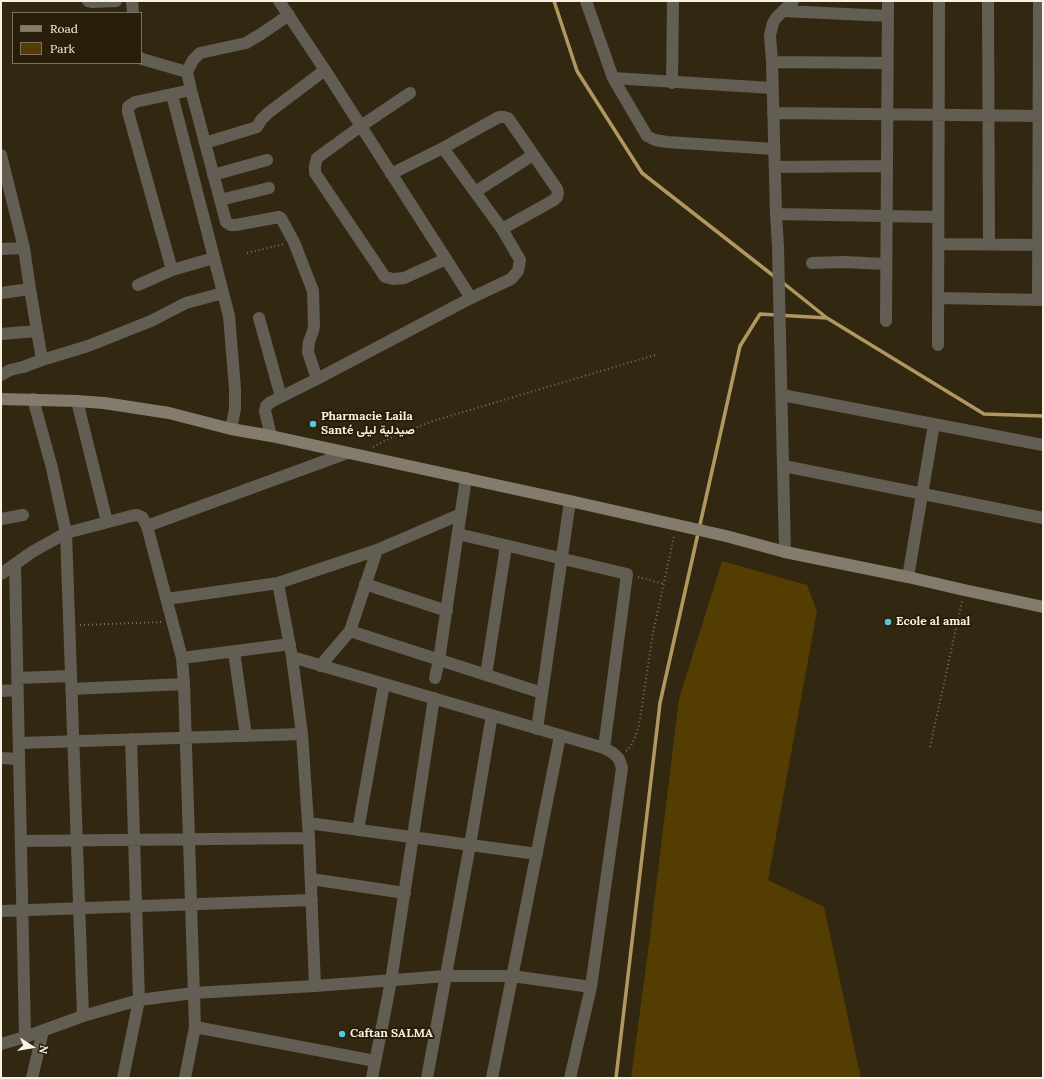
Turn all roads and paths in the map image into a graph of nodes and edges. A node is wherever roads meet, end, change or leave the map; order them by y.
1 (88, 1) edge
2 (116, 1) edge
3 (132, 1) edge
4 (279, 1) edge
5 (586, 1) edge
6 (673, 1) edge
7 (793, 1) edge
8 (888, 1) edge
9 (939, 1) edge
10 (988, 1) edge
11 (1039, 1) edge
12 (783, 11) junction
13 (133, 12) edge
14 (289, 15) junction
15 (888, 16) junction
16 (142, 59) edge
17 (772, 62) junction
18 (888, 63) junction
19 (325, 70) junction
20 (187, 72) junction
21 (613, 78) junction
22 (672, 83) junction
23 (772, 88) junction
24 (191, 90) junction
25 (410, 93) dead end
26 (172, 95) junction
27 (773, 113) junction
28 (888, 115) junction
29 (939, 115) junction
30 (989, 116) junction
31 (1041, 116) edge
32 (361, 126) junction
33 (205, 143) junction
34 (443, 148) junction
35 (774, 149) junction
36 (1, 156) edge
37 (532, 156) junction
38 (267, 160) dead end
39 (887, 166) junction
40 (774, 167) junction
41 (213, 174) junction
42 (391, 174) junction
43 (270, 188) dead end
44 (475, 192) junction
45 (220, 200) junction
46 (776, 214) junction
47 (887, 216) junction
48 (938, 217) junction
49 (502, 229) junction
50 (294, 242) junction
51 (938, 244) junction
52 (989, 244) junction
53 (1041, 245) edge
54 (24, 248) junction
55 (1, 249) edge
56 (247, 253) dead end
57 (214, 258) junction
58 (446, 259) junction
59 (812, 263) dead end
60 (886, 264) junction
61 (172, 270) junction
62 (138, 285) dead end
63 (30, 289) junction
64 (1, 293) edge
65 (223, 293) junction
66 (471, 298) junction
67 (938, 298) junction
68 (1040, 300) edge
69 (259, 318) dead end
70 (886, 321) dead end
71 (37, 330) junction
72 (1, 334) edge
73 (938, 345) dead end
74 (655, 355) dead end
75 (42, 360) junction
76 (1, 373) edge
77 (318, 379) junction
78 (782, 395) junction
79 (281, 397) junction
80 (1, 399) edge
81 (33, 399) junction
82 (77, 401) junction
83 (934, 424) junction
84 (231, 429) junction
85 (271, 436) junction
86 (1043, 445) edge
87 (351, 454) junction
88 (784, 466) junction
89 (466, 478) junction
90 (922, 494) junction
91 (570, 501) junction
92 (461, 514) junction
93 (23, 515) dead end
94 (1043, 518) edge
95 (1, 519) edge
96 (107, 522) junction
97 (147, 526) junction
98 (683, 527) junction
99 (66, 533) junction
100 (458, 534) junction
101 (506, 546) junction
102 (377, 550) junction
103 (785, 552) junction
104 (562, 559) junction
105 (15, 565) junction
106 (1, 574) edge
107 (627, 574) junction
108 (908, 577) junction
109 (278, 583) junction
110 (365, 584) junction
111 (664, 584) junction
112 (964, 590) junction
113 (167, 599) junction
114 (1043, 607) edge
115 (447, 610) junction
116 (173, 622) junction
117 (69, 626) junction
118 (350, 631) junction
119 (290, 644) junction
120 (234, 652) junction
121 (292, 657) junction
122 (182, 658) junction
123 (439, 660) junction
124 (320, 666) junction
125 (486, 675) junction
126 (71, 676) junction
127 (435, 678) dead end
128 (17, 684) junction
129 (184, 684) junction
130 (384, 684) junction
131 (71, 690) junction
132 (1, 691) edge
133 (542, 693) junction
134 (434, 698) junction
135 (492, 715) junction
136 (537, 729) junction
137 (302, 734) junction
138 (246, 736) junction
139 (560, 736) junction
140 (186, 738) junction
141 (131, 739) junction
142 (73, 741) junction
143 (19, 743) junction
144 (930, 747) dead end
145 (604, 748) junction
146 (1, 758) edge
147 (19, 759) junction
148 (619, 759) junction
149 (308, 823) junction
150 (358, 830) junction
151 (413, 837) junction
152 (309, 838) junction
153 (77, 840) junction
154 (134, 840) junction
155 (190, 840) junction
156 (21, 841) junction
157 (470, 845) junction
158 (537, 854) junction
159 (311, 879) junction
160 (405, 893) junction
161 (312, 900) junction
162 (191, 904) junction
163 (136, 906) junction
164 (79, 908) junction
165 (22, 910) junction
166 (1, 911) edge
167 (446, 976) junction
168 (512, 976) junction
169 (391, 981) junction
170 (315, 986) junction
171 (591, 987) junction
172 (193, 993) junction
173 (139, 1000) junction
174 (83, 1016) junction
175 (195, 1027) junction
176 (43, 1031) junction
177 (25, 1038) junction
178 (1, 1044) edge
179 (375, 1061) junction
180 (32, 1078) edge
181 (123, 1078) edge
182 (184, 1078) edge
183 (372, 1078) edge
184 (427, 1078) edge
185 (492, 1078) edge
186 (570, 1078) edge

1 - 2 street
3 - 13 street
4 - 14 street
5 - 21 street
6 - 22 street
7 - 12 street
8 - 15 street
9 - 29 street
10 - 30 street
11 - 31 street
12 - 15 street
12 - 17 street
14 - 19 street
14 - 20 street
15 - 18 street
16 - 20 street
17 - 18 street
17 - 23 street
18 - 28 street
19 - 32 street
19 - 33 street
20 - 24 street
21 - 22 street
21 - 35 street
22 - 23 street
23 - 27 street
24 - 26 street
24 - 33 street
25 - 32 street
26 - 57 street
26 - 61 street
27 - 28 street
27 - 35 street
28 - 29 street
28 - 39 street
29 - 30 street
29 - 48 street
30 - 31 street
30 - 52 street
31 - 53 street
32 - 42 street
32 - 58 street
33 - 41 street
34 - 37 street
34 - 42 street
34 - 44 street
35 - 40 street
36 - 54 street
37 - 44 street
37 - 49 street
38 - 41 street
39 - 40 street
39 - 47 street
40 - 46 street
41 - 45 street
42 - 58 street
43 - 45 street
44 - 49 street
45 - 50 street
46 - 47 street
46 - 78 street
47 - 48 street
47 - 60 street
48 - 51 street
49 - 66 street
50 - 56 path
50 - 77 street
51 - 52 street
51 - 67 street
52 - 53 street
53 - 68 street
54 - 55 street
54 - 63 street
57 - 61 street
57 - 65 street
58 - 66 street
59 - 60 street
60 - 70 street
61 - 62 street
63 - 64 street
63 - 71 street
65 - 75 street
65 - 84 street
66 - 77 street
67 - 68 street
67 - 73 street
69 - 79 street
71 - 72 street
71 - 75 street
74 - 87 path
75 - 76 street
77 - 79 street
78 - 83 street
78 - 88 street
79 - 85 street
80 - 81 street
81 - 82 street
81 - 99 street
82 - 84 street
82 - 96 street
83 - 86 street
83 - 90 street
84 - 85 street
85 - 87 street
87 - 89 street
87 - 97 street
88 - 90 street
88 - 103 street
89 - 91 street
89 - 92 street
90 - 94 street
90 - 108 street
91 - 98 street
91 - 104 street
92 - 100 street
92 - 102 street
93 - 95 street
96 - 97 street
96 - 99 street
97 - 113 street
98 - 103 street
98 - 111 path
99 - 105 street
99 - 117 street
100 - 101 street
100 - 115 street
101 - 104 street
101 - 125 street
102 - 109 street
102 - 110 street
103 - 108 street
104 - 107 street
104 - 133 street
105 - 106 street
105 - 128 street
107 - 111 path
107 - 145 street
108 - 112 street
109 - 113 street
109 - 119 street
110 - 115 street
110 - 118 street
111 - 148 path
112 - 114 street
112 - 144 path
113 - 116 street
115 - 123 street
116 - 117 path
116 - 122 street
117 - 126 street
118 - 123 street
118 - 124 street
119 - 120 street
119 - 121 street
120 - 122 street
120 - 138 street
121 - 124 street
121 - 137 street
122 - 129 street
123 - 125 street
123 - 127 street
124 - 130 street
125 - 133 street
126 - 128 street
126 - 131 street
128 - 132 street
128 - 143 street
129 - 131 street
129 - 140 street
130 - 134 street
130 - 150 street
131 - 142 street
133 - 136 street
134 - 135 street
134 - 151 street
135 - 136 street
135 - 157 street
136 - 139 street
137 - 138 street
137 - 149 street
138 - 140 street
139 - 145 street
139 - 158 street
140 - 141 street
140 - 155 street
141 - 142 street
141 - 154 street
142 - 143 street
142 - 153 street
143 - 147 street
145 - 148 street
146 - 147 street
147 - 156 street
148 - 171 street
149 - 150 street
149 - 152 street
150 - 151 street
151 - 157 street
151 - 160 street
152 - 155 street
152 - 159 street
153 - 154 street
153 - 156 street
153 - 164 street
154 - 155 street
154 - 163 street
155 - 162 street
156 - 165 street
157 - 158 street
157 - 167 street
158 - 168 street
159 - 160 street
159 - 161 street
160 - 169 street
161 - 162 street
161 - 170 street
162 - 163 street
162 - 172 street
163 - 164 street
163 - 173 street
164 - 165 street
164 - 174 street
165 - 166 street
165 - 177 street
167 - 168 street
167 - 169 street
167 - 184 street
168 - 171 street
168 - 185 street
169 - 170 street
169 - 179 street
170 - 172 street
171 - 186 street
172 - 173 street
172 - 175 street
173 - 174 street
173 - 181 street
174 - 176 street
175 - 179 street
175 - 182 street
176 - 177 street
176 - 180 street
177 - 178 street
179 - 183 street

